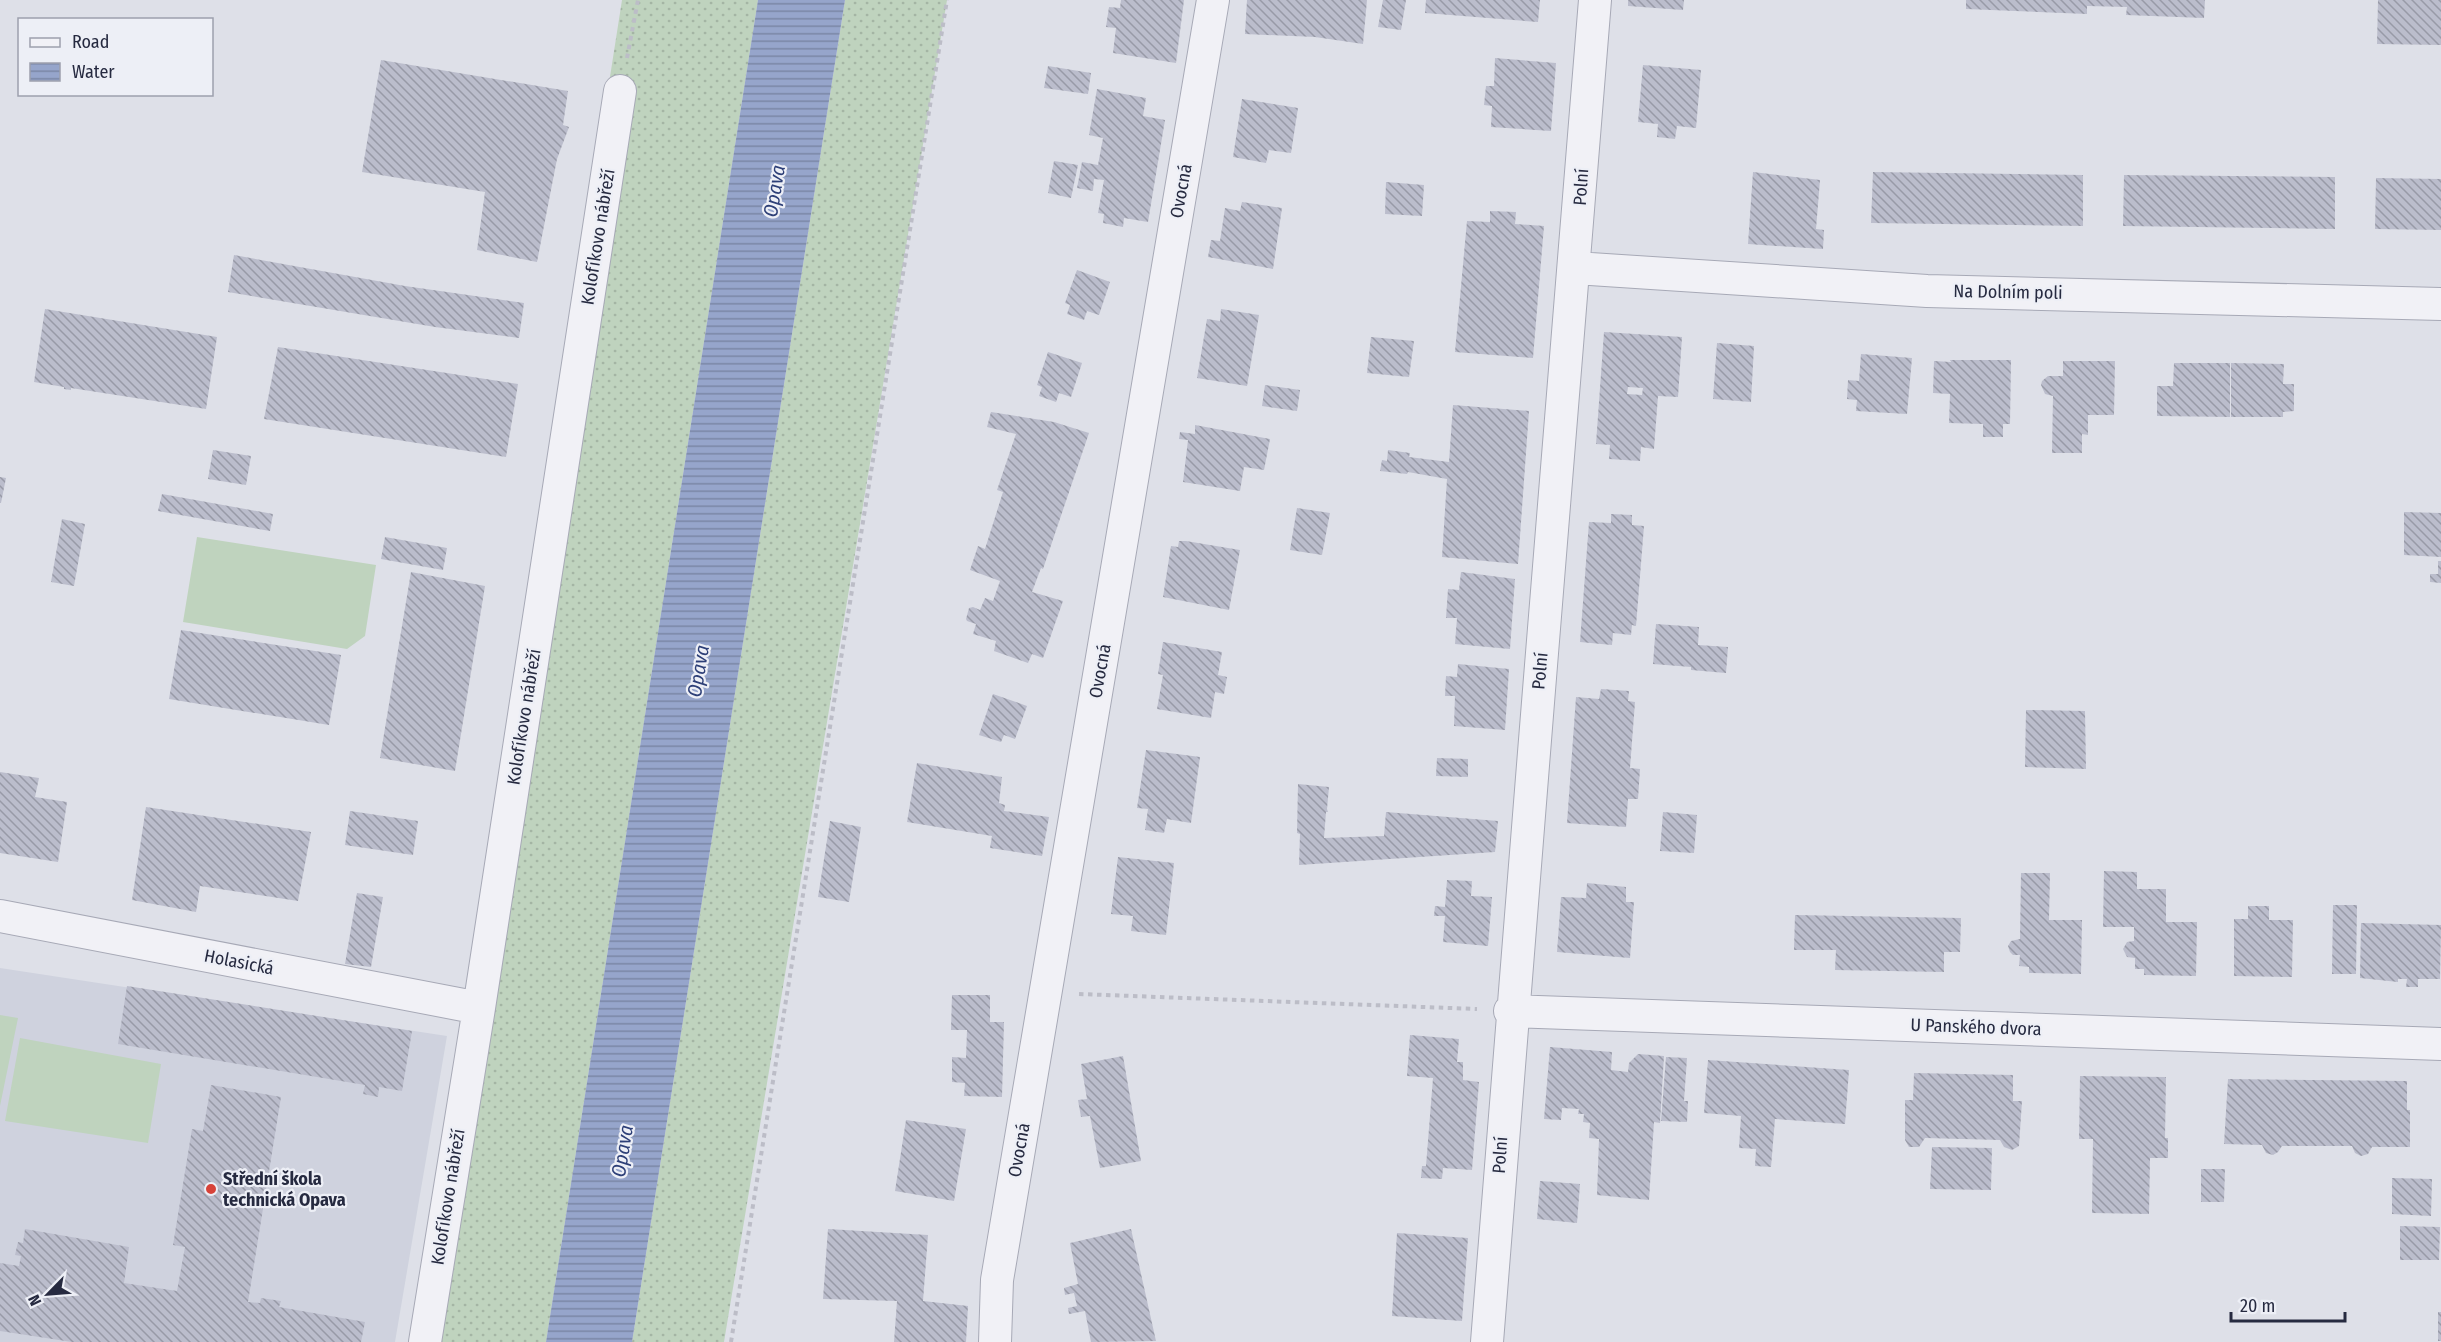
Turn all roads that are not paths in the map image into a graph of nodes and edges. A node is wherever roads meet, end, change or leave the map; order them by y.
1 (1213, 0) edge
2 (1594, 0) edge
3 (620, 91) road end
4 (1575, 268) junction
5 (2441, 304) edge
6 (0, 916) edge
7 (479, 1008) junction
8 (1510, 1011) junction
9 (2441, 1044) edge
10 (424, 1342) edge
11 (995, 1342) edge
12 (1486, 1342) edge

1 - 11 street, Ovocná
2 - 4 street, Polní
3 - 7 street, Kolofíkovo nábřeží
4 - 5 street, Na Dolním poli
4 - 8 street, Polní
6 - 7 street, Holasická
7 - 10 street, Kolofíkovo nábřeží
8 - 9 street, U Panského dvora
8 - 12 street, Polní

